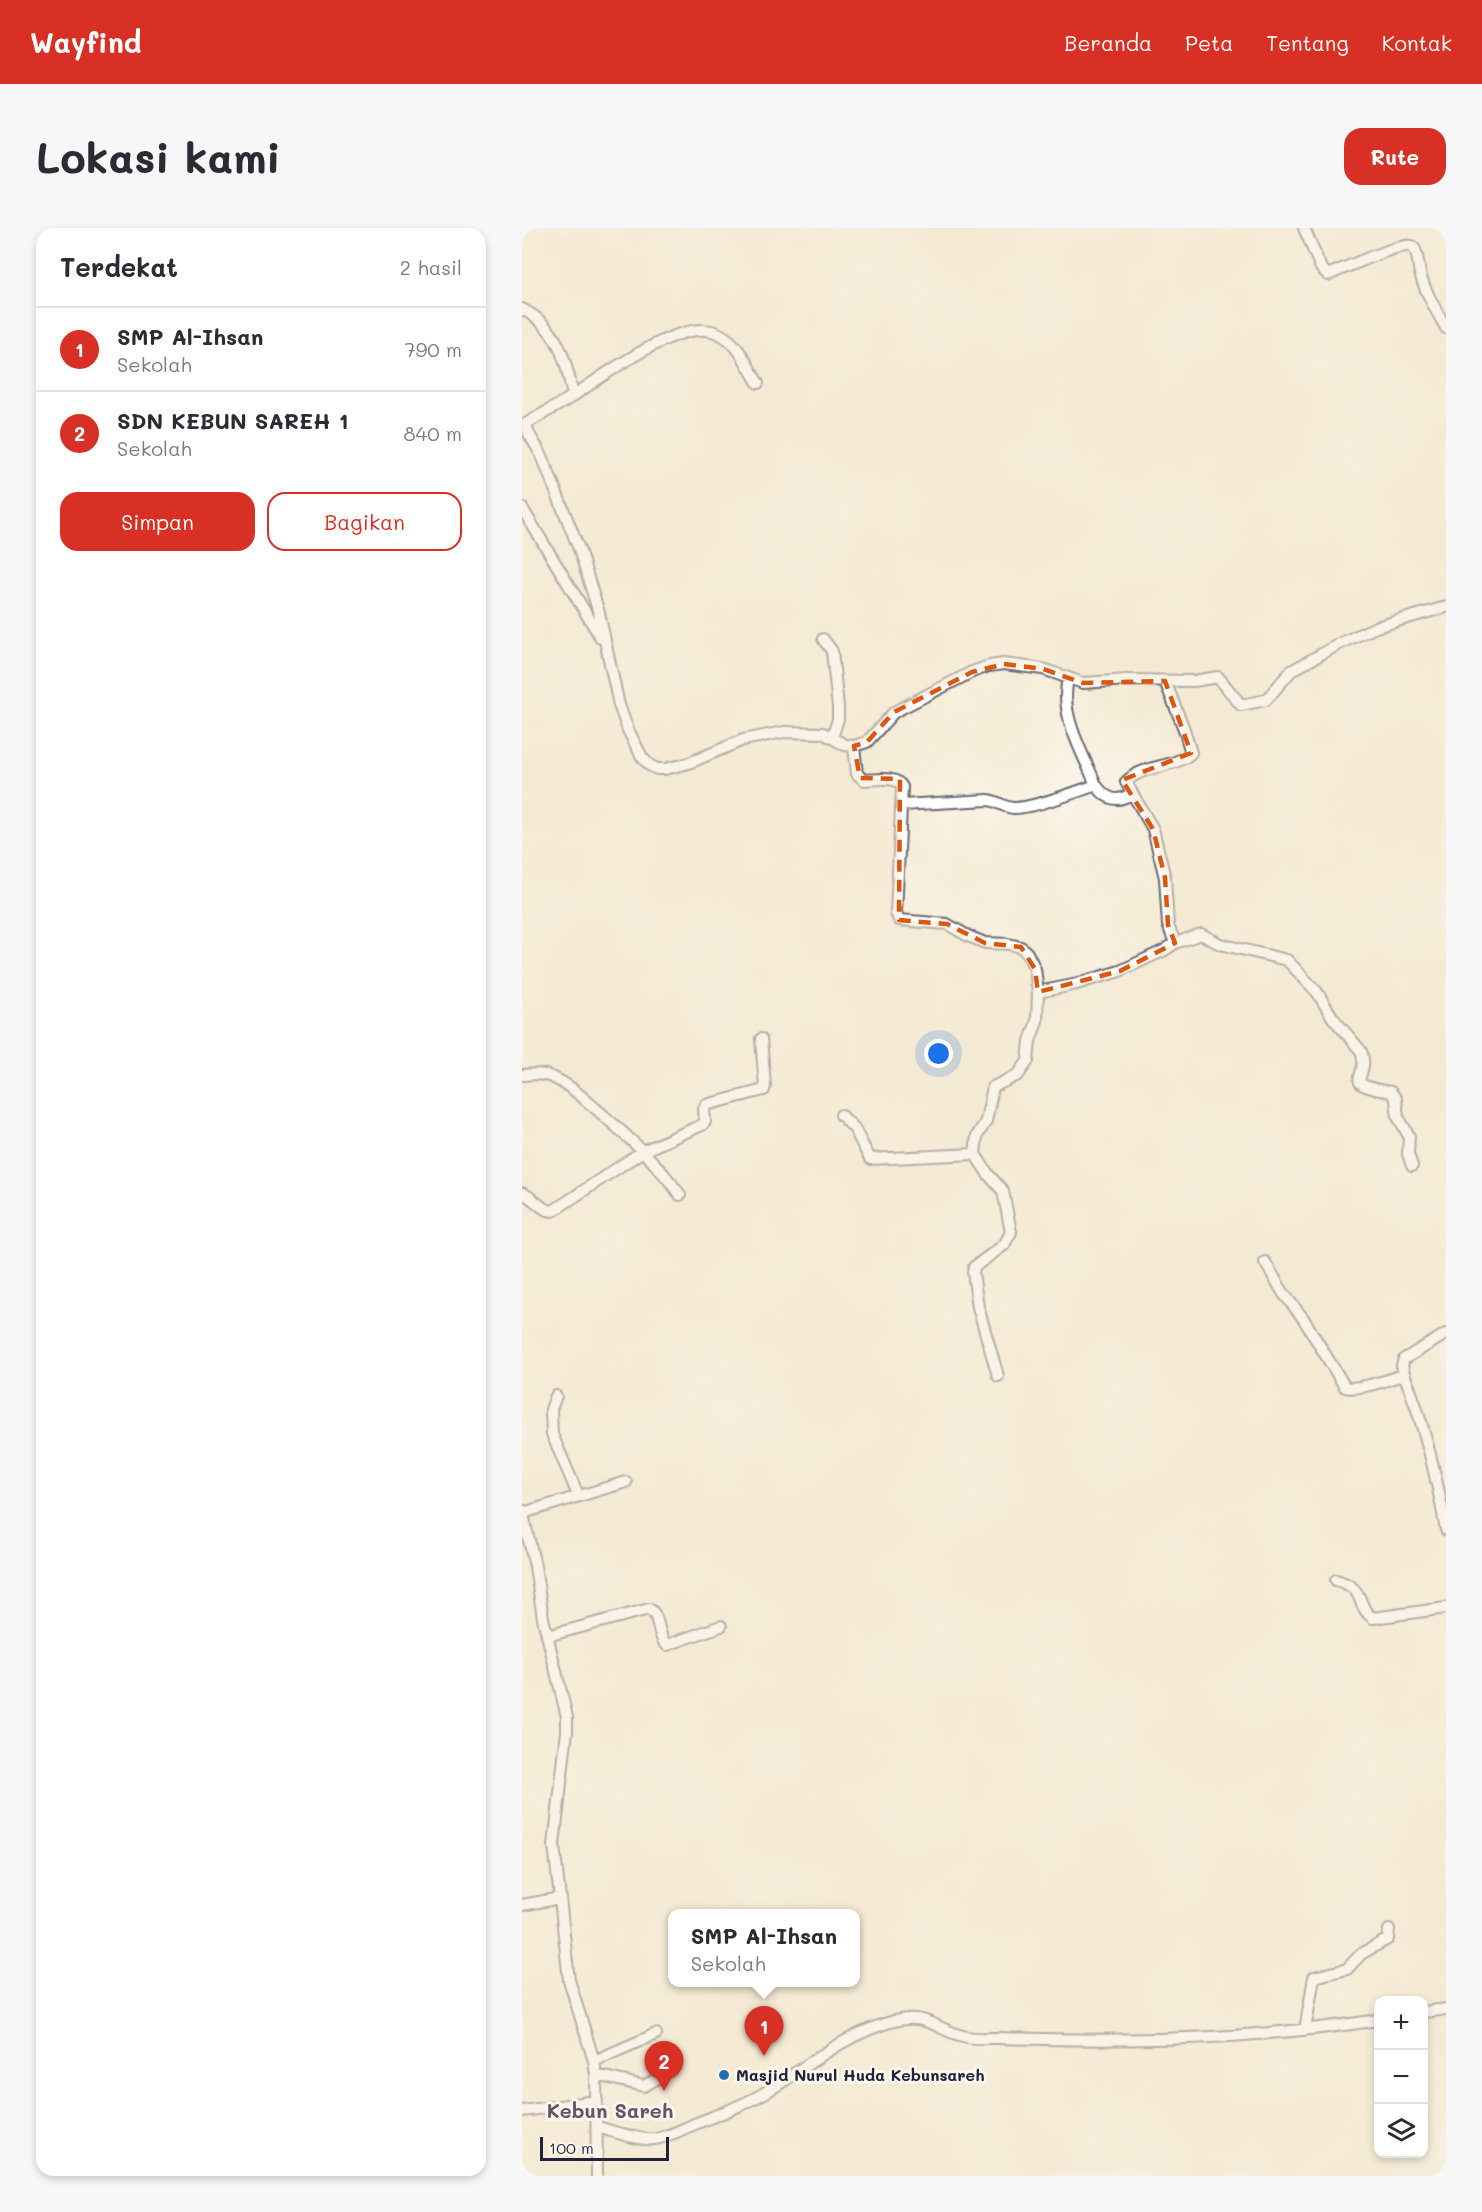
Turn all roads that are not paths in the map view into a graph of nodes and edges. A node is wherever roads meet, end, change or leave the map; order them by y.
1 (1304, 228) edge
2 (522, 309) edge
3 (1446, 328) edge
4 (758, 383) dead end
5 (573, 396) junction
6 (522, 508) edge
7 (1446, 607) edge
8 (823, 639) dead end
9 (608, 648) junction
10 (1068, 679) junction
11 (1165, 681) junction
12 (832, 738) junction
13 (854, 746) junction
14 (1096, 785) junction
15 (1132, 793) junction
16 (902, 805) junction
17 (1175, 943) junction
18 (1038, 992) junction
19 (761, 1039) dead end
20 (522, 1075) edge
21 (841, 1115) dead end
22 (643, 1151) junction
23 (975, 1154) junction
24 (1412, 1166) dead end
25 (522, 1193) edge
26 (680, 1195) dead end
27 (1265, 1262) dead end
28 (1446, 1334) edge
29 (1404, 1374) junction
30 (998, 1376) dead end
31 (556, 1396) dead end
32 (626, 1482) dead end
33 (578, 1495) junction
34 (522, 1512) edge
35 (1446, 1530) edge
36 (1336, 1580) dead end
37 (1446, 1608) edge
38 (722, 1626) dead end
39 (547, 1636) junction
40 (561, 1898) junction
41 (522, 1905) edge
42 (1389, 1930) dead end
43 (1446, 2009) edge
44 (1428, 2011) edge
45 (1374, 2021) edge
46 (1305, 2030) junction
47 (656, 2034) dead end
48 (594, 2061) junction
49 (596, 2075) junction
50 (660, 2077) dead end
51 (597, 2101) junction
52 (522, 2111) edge
53 (597, 2127) junction
54 (597, 2176) edge

1 - 3 street
2 - 5 street
4 - 5 street
5 - 9 street
6 - 9 street
7 - 11 street
8 - 12 street
9 - 12 street
10 - 11 street
10 - 13 street
10 - 14 street
11 - 15 street
12 - 13 street
13 - 16 street
14 - 15 street
14 - 16 street
15 - 17 street
16 - 18 street
17 - 18 street
17 - 24 street
18 - 23 street
19 - 22 street
20 - 22 street
21 - 23 street
22 - 25 street
22 - 26 street
23 - 30 street
27 - 29 street
28 - 29 street
29 - 35 street
31 - 33 street
32 - 33 street
33 - 34 street
34 - 39 street
36 - 37 street
38 - 39 street
39 - 40 street
40 - 41 street
40 - 48 street
42 - 46 street
43 - 44 street
45 - 46 street
46 - 53 street
47 - 48 street
48 - 49 street
49 - 50 street
49 - 51 street
51 - 52 street
51 - 53 street
53 - 54 street

